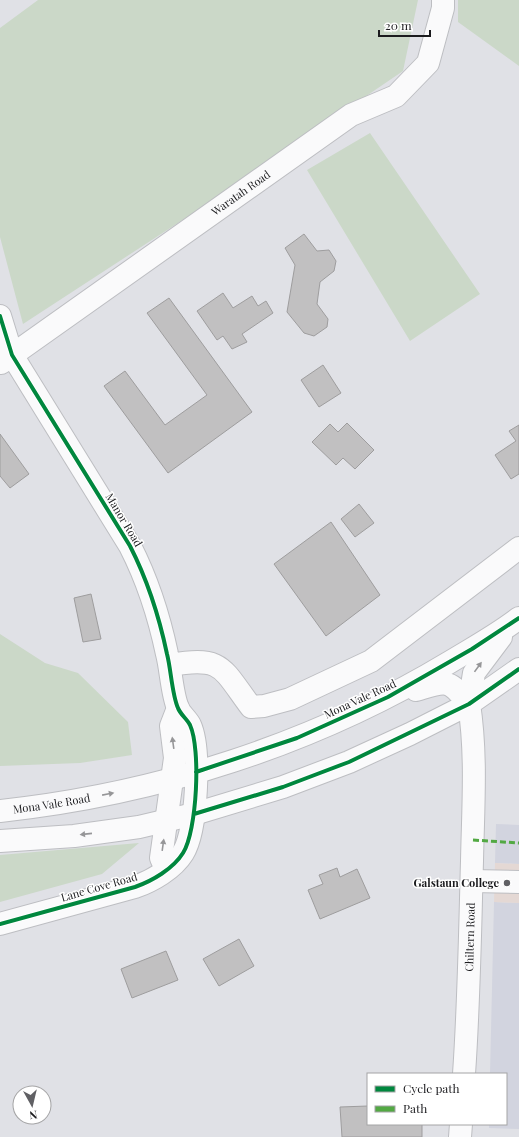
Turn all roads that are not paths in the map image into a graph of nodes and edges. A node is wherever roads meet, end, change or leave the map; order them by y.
1 (443, 0) edge
2 (0, 316) edge
3 (6, 359) edge
4 (519, 548) edge
5 (514, 622) edge
6 (170, 665) junction
7 (519, 669) edge
8 (388, 697) junction
9 (469, 704) junction
10 (178, 708) junction
11 (196, 772) junction
12 (173, 779) junction
13 (0, 811) edge
14 (194, 814) junction
15 (166, 821) junction
16 (0, 841) edge
17 (166, 869) junction
18 (472, 881) junction
19 (519, 882) edge
20 (0, 924) edge
21 (464, 1073) edge
22 (461, 1125) edge
23 (460, 1137) edge

1 - 3 main road, Waratah Road
2 - 3 main road, Manor Road
3 - 6 main road, Manor Road
4 - 6 main road
5 - 8 main road, Mona Vale Road
9 -> 5 main road, Chiltern Road
6 - 10 main road, Manor Road
7 - 9 main road
8 - 9 main road
8 - 11 main road, Mona Vale Road
9 - 14 main road
9 - 18 main road, Chiltern Road
10 - 11 main road, Manor Road
12 -> 10 main road
11 - 12 main road, Mona Vale Road
11 - 14 main road, Lane Cove Road
13 -> 12 main road, Mona Vale Road
12 - 15 main road
14 - 15 main road
14 - 17 main road, Lane Cove Road
15 -> 16 main road
17 -> 15 main road
17 - 20 main road, Lane Cove Road
18 - 19 main road
18 - 21 main road, Chiltern Road
22 - 23 main road

